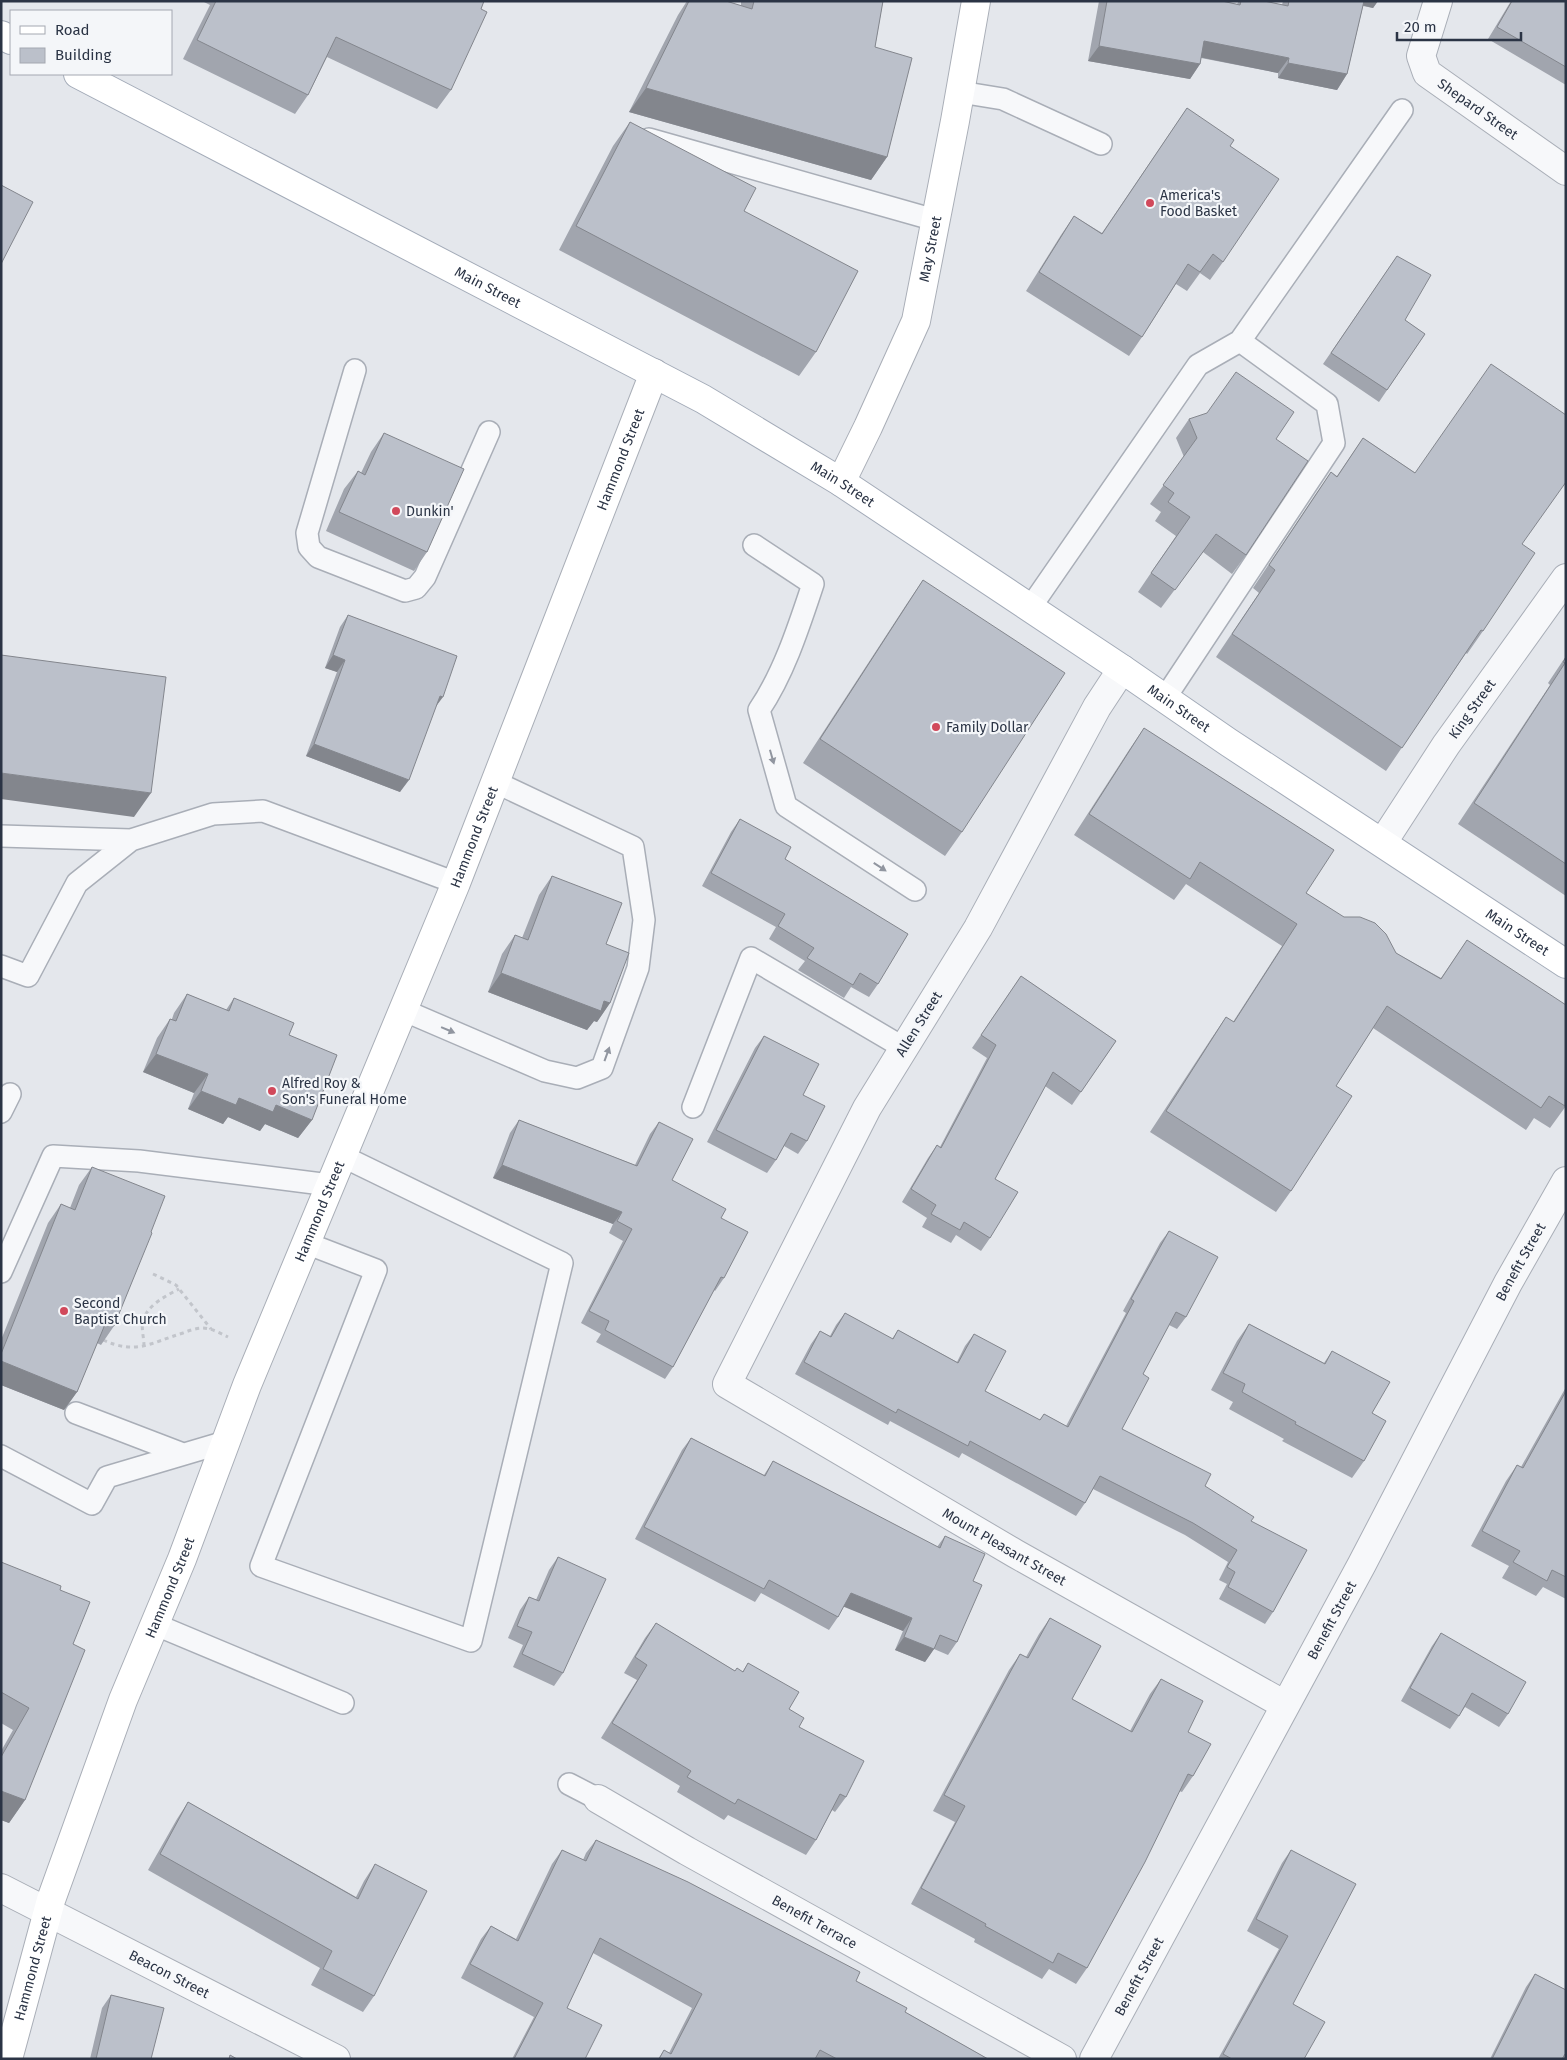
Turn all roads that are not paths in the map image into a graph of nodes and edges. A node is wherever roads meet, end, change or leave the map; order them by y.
1 (976, 1) edge
2 (1438, 1) edge
3 (80, 75) edge
4 (960, 92) junction
5 (1402, 110) dead end
6 (642, 136) edge
7 (1101, 144) dead end
8 (1566, 171) edge
9 (935, 220) junction
10 (1240, 341) junction
11 (355, 370) dead end
12 (654, 373) junction
13 (489, 432) dead end
14 (841, 482) junction
15 (754, 545) dead end
16 (1566, 578) edge
17 (1030, 608) junction
18 (1122, 669) junction
19 (1164, 698) junction
20 (495, 782) junction
21 (1, 836) edge
22 (131, 840) junction
23 (1383, 842) junction
24 (456, 883) junction
25 (915, 890) dead end
26 (1566, 964) edge
27 (1, 966) edge
28 (403, 1010) junction
29 (904, 1048) junction
30 (693, 1107) dead end
31 (342, 1156) junction
32 (1566, 1181) edge
33 (330, 1185) junction
34 (306, 1242) junction
35 (1, 1272) edge
36 (726, 1384) joint
37 (76, 1413) edge
38 (226, 1442) junction
39 (184, 1454) junction
40 (1, 1456) edge
41 (154, 1624) junction
42 (343, 1703) dead end
43 (1285, 1705) junction
44 (569, 1784) dead end
45 (598, 1799) joint
46 (1, 1888) edge
47 (47, 1913) junction
48 (8, 2059) edge
49 (336, 2059) edge
50 (1062, 2059) edge
51 (1094, 2059) edge

1 - 4 street, May Street
2 - 8 street, Shepard Street
3 - 12 street, Main Street
4 - 7 lane
4 - 9 street, May Street
5 - 10 lane
6 - 9 lane
9 - 14 street, May Street
10 - 17 lane
10 - 19 lane
11 - 13 lane
12 - 14 street, Main Street
12 - 20 street, Hammond Street
14 - 17 street, Main Street
15 -> 25 lane
16 - 23 street, King Street
17 - 18 street, Main Street
18 - 19 street, Main Street
18 - 29 street, Allen Street
19 - 23 street, Main Street
20 - 24 street, Hammond Street
28 -> 20 lane
21 - 22 lane
22 - 24 lane
22 - 27 lane
23 - 26 street, Main Street
24 - 28 street, Hammond Street
28 - 31 street, Hammond Street
29 - 30 lane
29 - 36 street, Allen Street
31 - 33 street, Hammond Street
31 - 34 lane
32 - 43 street, Benefit Street
33 - 34 street, Hammond Street
33 - 35 lane
34 - 38 street, Hammond Street
36 - 43 street, Mount Pleasant Street
37 - 39 lane
38 - 39 lane
38 - 41 street, Hammond Street
39 - 40 lane
41 - 42 lane
41 - 47 street, Hammond Street
43 - 51 street, Benefit Street
44 - 45 lane, Benefit Terrace
45 - 50 street, Benefit Terrace
46 - 47 street, Beacon Street
47 - 48 street, Hammond Street
47 - 49 street, Beacon Street

